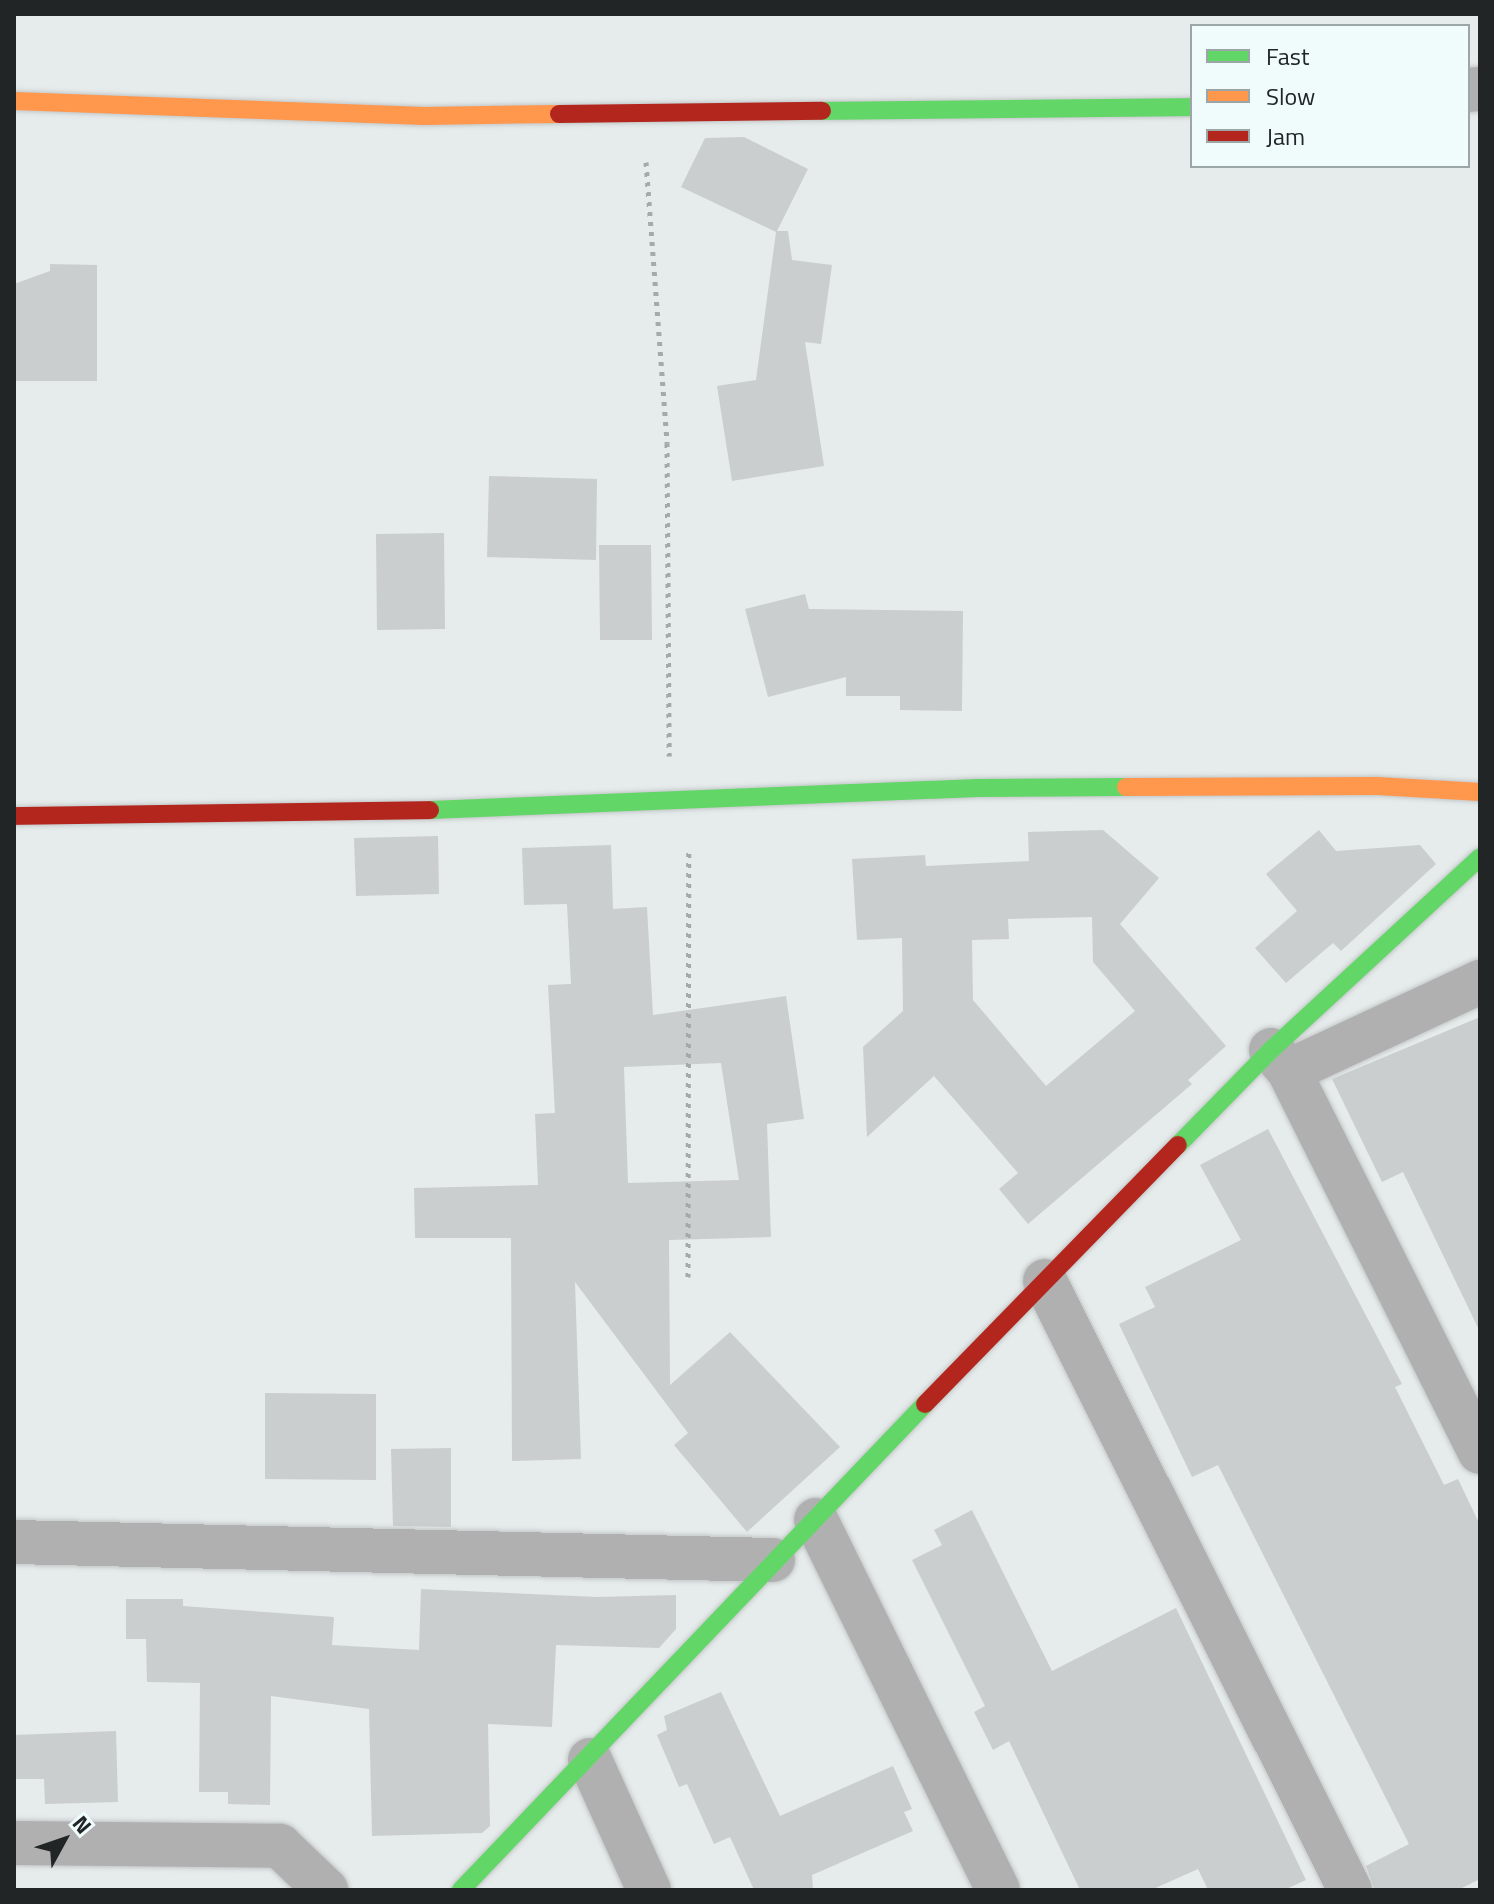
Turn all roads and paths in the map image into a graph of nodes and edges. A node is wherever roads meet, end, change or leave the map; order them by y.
1 (14, 101) edge
2 (1190, 107) edge
3 (642, 114) junction
4 (1480, 792) edge
5 (689, 801) junction
6 (669, 803) junction
7 (14, 816) edge
8 (1480, 857) edge
9 (1480, 982) edge
10 (1280, 1061) junction
11 (688, 1277) dead end
12 (1045, 1281) junction
13 (1480, 1452) edge
14 (816, 1520) junction
15 (14, 1542) edge
16 (773, 1560) junction
17 (590, 1760) junction
18 (14, 1843) edge
19 (326, 1890) edge
20 (461, 1890) edge
21 (649, 1890) edge
22 (998, 1890) edge
23 (1350, 1890) edge

1 - 3 street
2 - 3 street
3 - 6 path
4 - 5 street
5 - 6 street
5 - 11 path
6 - 7 street
8 - 10 street
9 - 10 street
10 - 12 street
10 - 13 street
12 - 14 street
12 - 23 street
14 - 16 street
14 - 22 street
15 - 16 street
16 - 17 street
17 - 20 street
17 - 21 street
18 - 19 street

